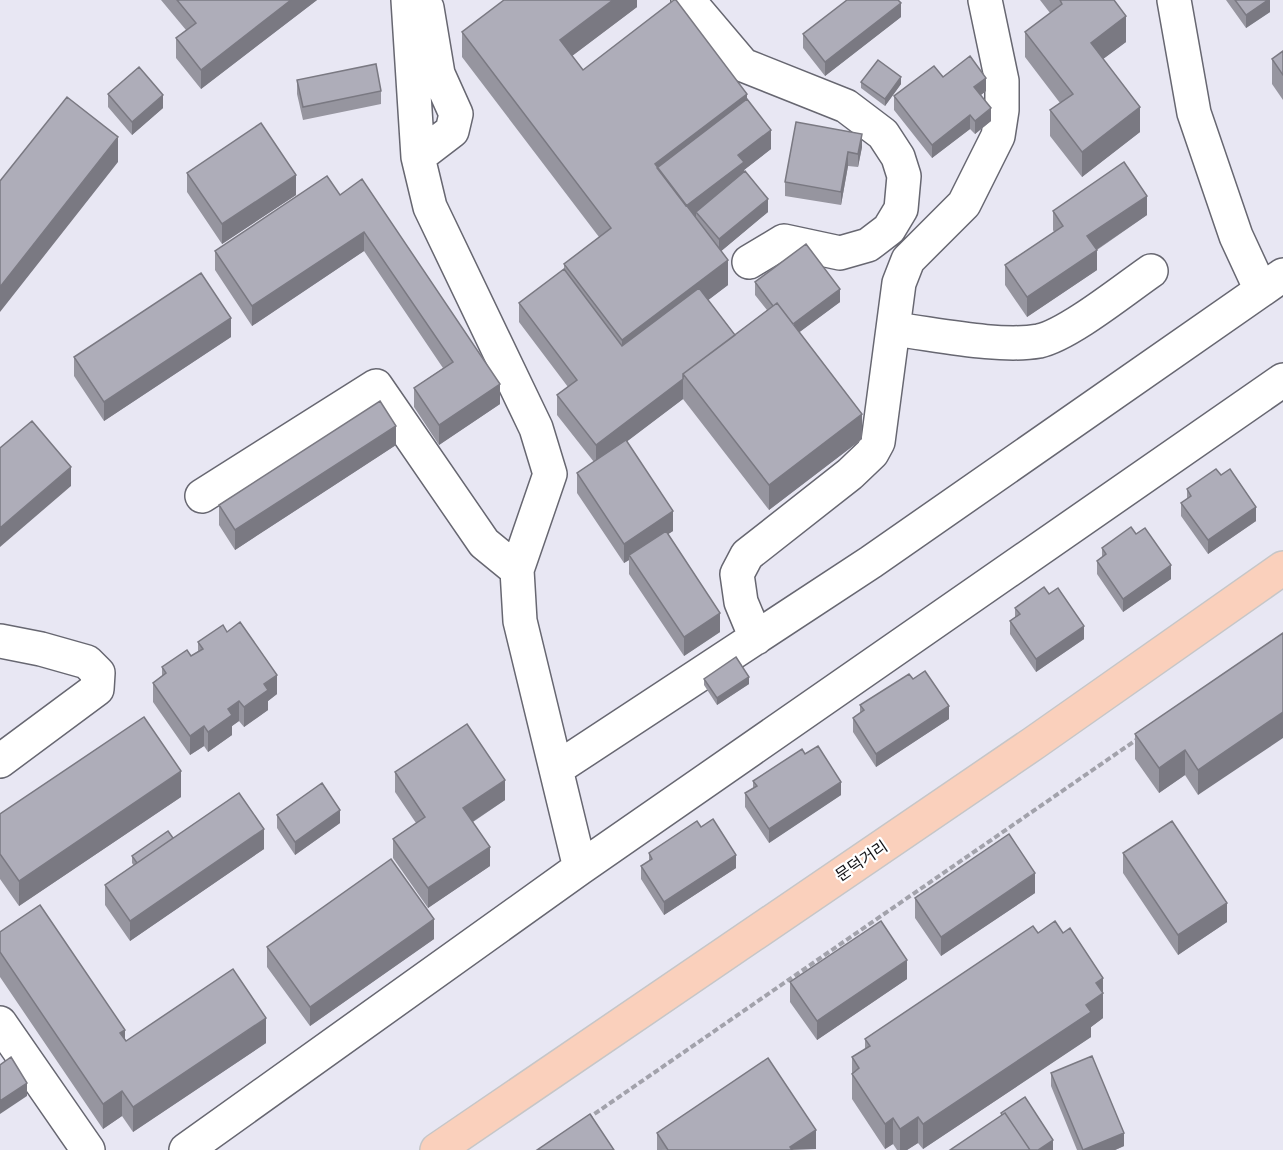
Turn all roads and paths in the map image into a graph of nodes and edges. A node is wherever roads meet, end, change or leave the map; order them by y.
1 (408, 0) edge
2 (425, 0) edge
3 (688, 0) edge
4 (986, 0) edge
5 (1174, 0) edge
6 (418, 157) junction
7 (749, 262) dead end
8 (1151, 271) dead end
9 (1272, 282) edge
10 (893, 329) junction
11 (1283, 380) edge
12 (202, 496) dead end
13 (1283, 568) edge
14 (517, 570) junction
15 (756, 638) junction
16 (0, 641) edge
17 (1146, 733) edge
18 (0, 760) edge
19 (556, 769) junction
20 (580, 868) junction
21 (0, 1023) edge
22 (581, 1123) edge
23 (88, 1150) edge
24 (186, 1150) edge
25 (437, 1150) edge

1 - 6 street
2 - 6 street
3 - 7 street
4 - 10 street
5 - 9 street
6 - 14 street
8 - 10 street
9 - 15 street
10 - 15 street
11 - 20 street
12 - 14 street
13 - 25 main road, 문덕거리
14 - 19 street
15 - 19 street
16 - 18 street
17 - 22 path
19 - 20 street
20 - 24 street
21 - 23 street

